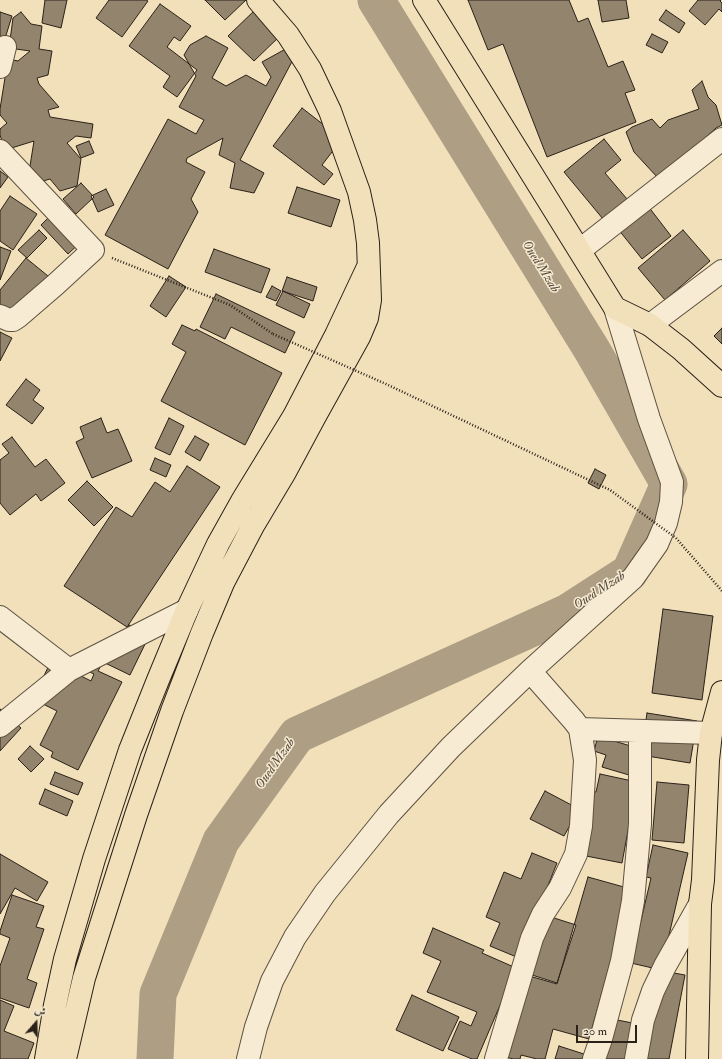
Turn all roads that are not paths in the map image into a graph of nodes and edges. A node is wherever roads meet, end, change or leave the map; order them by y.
1 (258, 0) edge
2 (424, 0) edge
3 (722, 139) edge
4 (0, 151) edge
5 (580, 250) junction
6 (369, 264) junction
7 (722, 271) edge
8 (615, 308) junction
9 (0, 316) edge
10 (650, 325) junction
11 (722, 386) edge
12 (187, 610) junction
13 (0, 618) edge
14 (69, 670) junction
15 (530, 671) junction
16 (722, 692) edge
17 (0, 726) edge
18 (580, 729) junction
19 (640, 731) junction
20 (711, 733) junction
21 (700, 904) junction
22 (46, 1059) edge
23 (64, 1059) edge
24 (248, 1059) edge
25 (496, 1059) edge
26 (594, 1059) edge
27 (636, 1059) edge
28 (697, 1059) edge

1 - 6 main road
2 - 5 main road
3 - 5 street
4 - 9 street
5 - 8 main road
6 - 12 main road
6 - 23 main road
7 - 10 street
8 - 10 main road
8 - 15 street
10 - 11 main road
12 - 14 street
12 - 22 main road
13 - 14 street
14 - 17 street
15 - 18 street
15 - 24 street
16 - 20 main road
18 - 19 street
18 - 25 street
19 - 20 street
19 - 26 street
20 - 21 main road
21 - 27 street
21 - 28 main road

